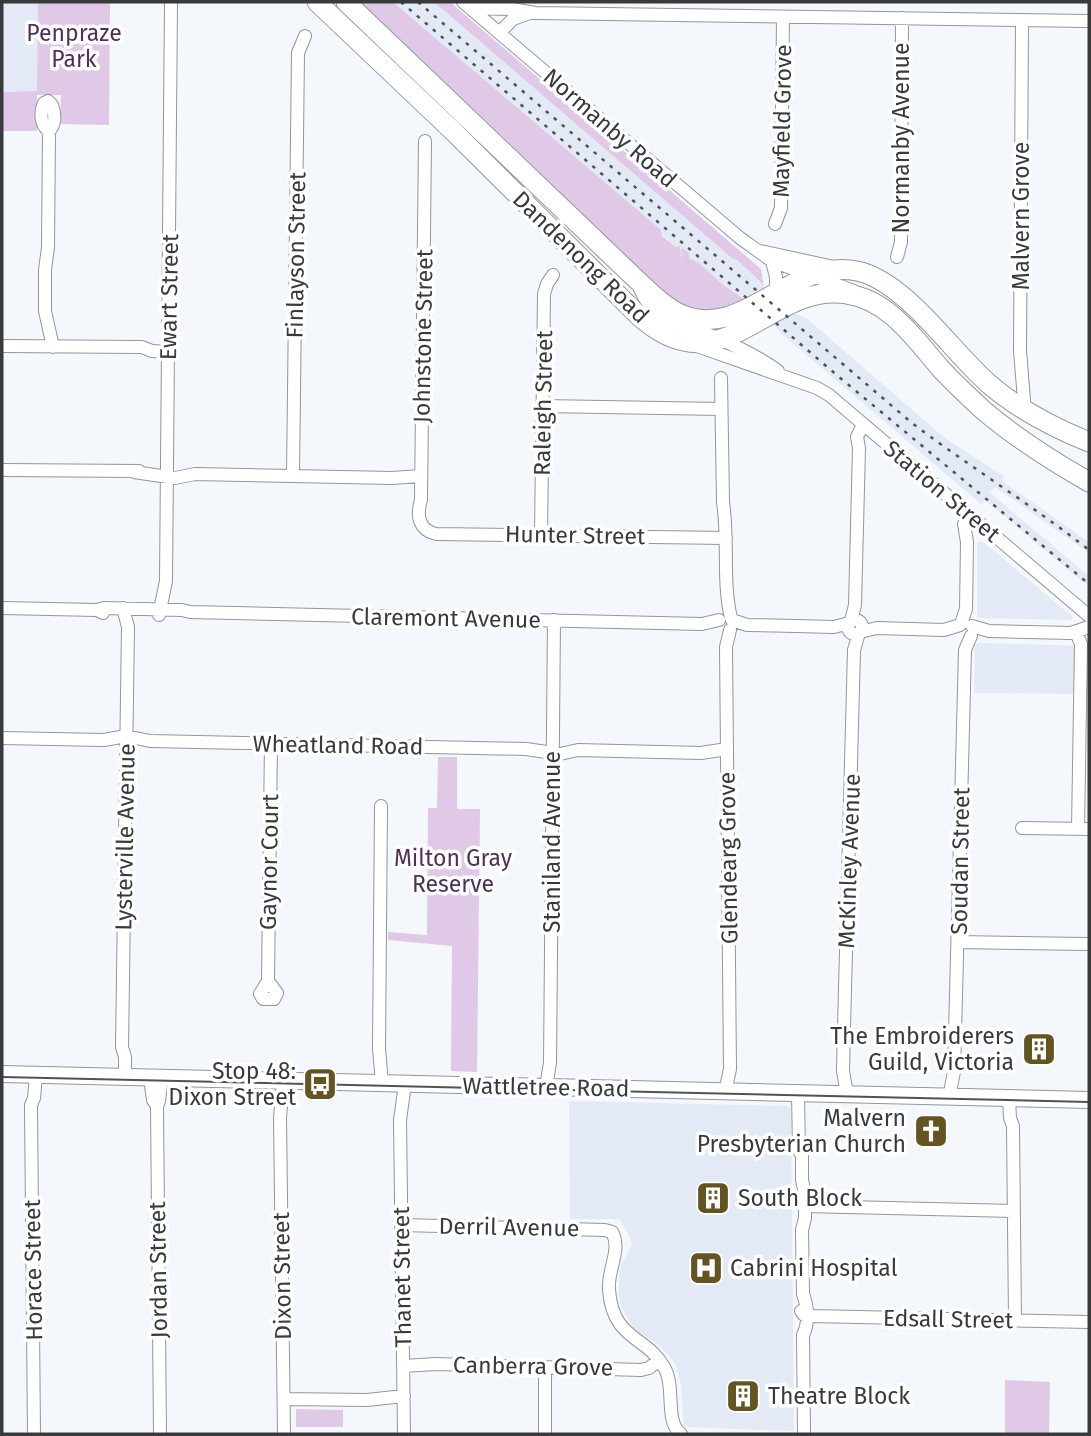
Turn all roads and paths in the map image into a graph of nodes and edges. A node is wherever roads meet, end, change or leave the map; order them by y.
1 (171, 2) edge
2 (317, 2) edge
3 (346, 2) edge
4 (467, 5) edge
5 (587, 8) edge
6 (530, 13) junction
7 (783, 17) junction
8 (902, 18) junction
9 (1022, 20) junction
10 (1089, 21) edge
11 (499, 33) junction
12 (305, 36) dead end
13 (48, 131) dead end
14 (425, 141) dead end
15 (775, 224) dead end
16 (760, 251) junction
17 (897, 257) dead end
18 (772, 261) junction
19 (850, 270) junction
20 (553, 275) dead end
21 (808, 275) junction
22 (637, 280) junction
23 (776, 291) junction
24 (872, 302) junction
25 (753, 325) junction
26 (675, 338) junction
27 (721, 340) junction
28 (2, 346) edge
29 (48, 346) junction
30 (168, 347) junction
31 (755, 357) junction
32 (721, 378) dead end
33 (788, 378) junction
34 (543, 406) junction
35 (721, 409) junction
36 (1025, 412) junction
37 (867, 427) junction
38 (1052, 427) junction
39 (1089, 442) edge
40 (1045, 455) junction
41 (2, 470) edge
42 (166, 473) junction
43 (293, 476) junction
44 (421, 479) junction
45 (1089, 482) edge
46 (974, 518) junction
47 (425, 530) joint
48 (541, 535) junction
49 (726, 538) junction
50 (2, 608) edge
51 (128, 611) junction
52 (165, 612) junction
53 (1089, 616) edge
54 (554, 620) junction
55 (726, 625) junction
56 (855, 627) junction
57 (1083, 629) edge
58 (966, 630) junction
59 (2, 738) edge
60 (126, 740) junction
61 (271, 744) junction
62 (553, 750) junction
63 (727, 753) junction
64 (381, 806) dead end
65 (1023, 828) dead end
66 (1084, 829) edge
67 (958, 942) junction
68 (1089, 944) edge
69 (268, 981) dead end
70 (2, 1074) edge
71 (31, 1075) junction
72 (121, 1077) junction
73 (156, 1078) junction
74 (279, 1081) junction
75 (389, 1083) junction
76 (550, 1087) junction
77 (730, 1092) junction
78 (802, 1093) junction
79 (843, 1094) junction
80 (954, 1097) junction
81 (1013, 1098) junction
82 (1089, 1100) edge
83 (802, 1180) junction
84 (805, 1206) junction
85 (1014, 1211) junction
86 (401, 1225) junction
87 (802, 1230) junction
88 (803, 1312) junction
89 (1015, 1320) junction
90 (1089, 1322) edge
91 (654, 1356) junction
92 (403, 1363) junction
93 (545, 1367) junction
94 (284, 1399) junction
95 (404, 1401) junction
96 (679, 1433) edge
97 (34, 1434) edge
98 (160, 1434) edge
99 (284, 1434) edge
100 (404, 1434) edge
101 (545, 1434) edge
102 (804, 1434) edge

1 - 30 street, Ewart Street
2 - 26 highway, Dandenong Road
3 - 22 highway, Dandenong Road
4 - 6 street
4 - 11 street, Normanby Road
5 - 6 street
5 - 7 street
6 - 11 street
7 - 8 street
7 - 15 street, Mayfield Grove
8 - 9 street
8 - 17 street, Normanby Avenue
9 - 10 street
9 - 36 street, Malvern Grove
11 - 16 street, Normanby Road
12 - 43 street, Finlayson Street
13 - 29 street
14 - 44 street, Johnstone Street
16 - 18 street, Normanby Road
16 - 19 street, Normanby Road
18 - 21 street, Normanby Road
18 - 23 street
19 - 21 highway, Dandenong Road
19 - 36 highway, Dandenong Road
20 - 34 street, Raleigh Street
21 - 23 highway, Dandenong Road
21 - 24 street, Normanby Road
22 - 23 highway, Dandenong Road
22 - 27 street, Station Street
24 - 25 highway, Dandenong Road
24 - 40 highway, Dandenong Road
25 - 27 highway, Dandenong Road
25 - 31 street
26 - 27 highway, Dandenong Road
26 - 33 street, Station Street
27 - 31 street, Station Street
28 - 29 street
29 - 30 street
30 - 42 street, Ewart Street
31 - 33 street, Station Street
32 - 35 street, Glendearg Grove
33 - 37 street, Station Street
34 - 35 street
34 - 48 street, Raleigh Street
35 - 49 street, Glendearg Grove
36 - 38 highway, Dandenong Road
37 - 46 street, Station Street
37 - 56 street
38 - 39 highway, Dandenong Road
38 - 40 highway
40 - 45 highway, Dandenong Road
41 - 42 street
42 - 43 street
42 - 52 street, Ewart Street
43 - 44 street
44 - 47 street, Johnstone Street
46 - 53 street, Station Street
46 - 58 street
47 - 48 street, Hunter Street
48 - 49 street, Hunter Street
49 - 55 street, Glendearg Grove
50 - 51 street, Claremont Avenue
51 - 52 street, Claremont Avenue
51 - 60 street, Lysterville Avenue
52 - 54 street, Claremont Avenue
53 - 57 street
54 - 55 street, Claremont Avenue
54 - 62 street, Staniland Avenue
55 - 56 street
55 - 63 street, Glendearg Grove
56 - 58 street
56 - 79 street, McKinley Avenue
57 - 58 street
57 - 66 street
58 - 67 street, Soudan Street
59 - 60 street, Wheatland Road
60 - 61 street, Wheatland Road
60 - 72 street, Lysterville Avenue
61 - 62 street, Wheatland Road
61 - 69 street, Gaynor Court
62 - 63 street, Wheatland Road
62 - 76 street, Staniland Avenue
63 - 77 street, Glendearg Grove
64 - 75 street, Thanet Street
65 - 66 street
67 - 68 street
67 - 80 street, Soudan Street
70 - 71 main road, Wattletree Road
71 - 72 main road, Wattletree Road
71 - 97 street, Horace Street
72 - 73 main road, Wattletree Road
73 - 74 main road, Wattletree Road
73 - 98 street, Jordan Street
74 - 75 main road, Wattletree Road
74 - 94 street, Dixon Street
75 - 76 main road, Wattletree Road
75 - 86 street, Thanet Street
76 - 77 main road, Wattletree Road
77 - 78 main road, Wattletree Road
78 - 79 main road, Wattletree Road
78 - 83 street
79 - 80 main road, Wattletree Road
80 - 81 main road, Wattletree Road
81 - 82 main road, Wattletree Road
81 - 85 street
83 - 84 street
83 - 87 street
84 - 85 street
84 - 87 street
85 - 89 street
86 - 91 street, Derril Avenue
86 - 92 street, Thanet Street
87 - 88 street
88 - 89 street, Edsall Street
88 - 102 street
89 - 90 street, Edsall Street
91 - 93 street, Canberra Grove
91 - 96 street
92 - 93 street, Canberra Grove
92 - 95 street, Thanet Street
93 - 101 street
94 - 95 street
94 - 99 street, Dixon Street
95 - 100 street, Thanet Street

